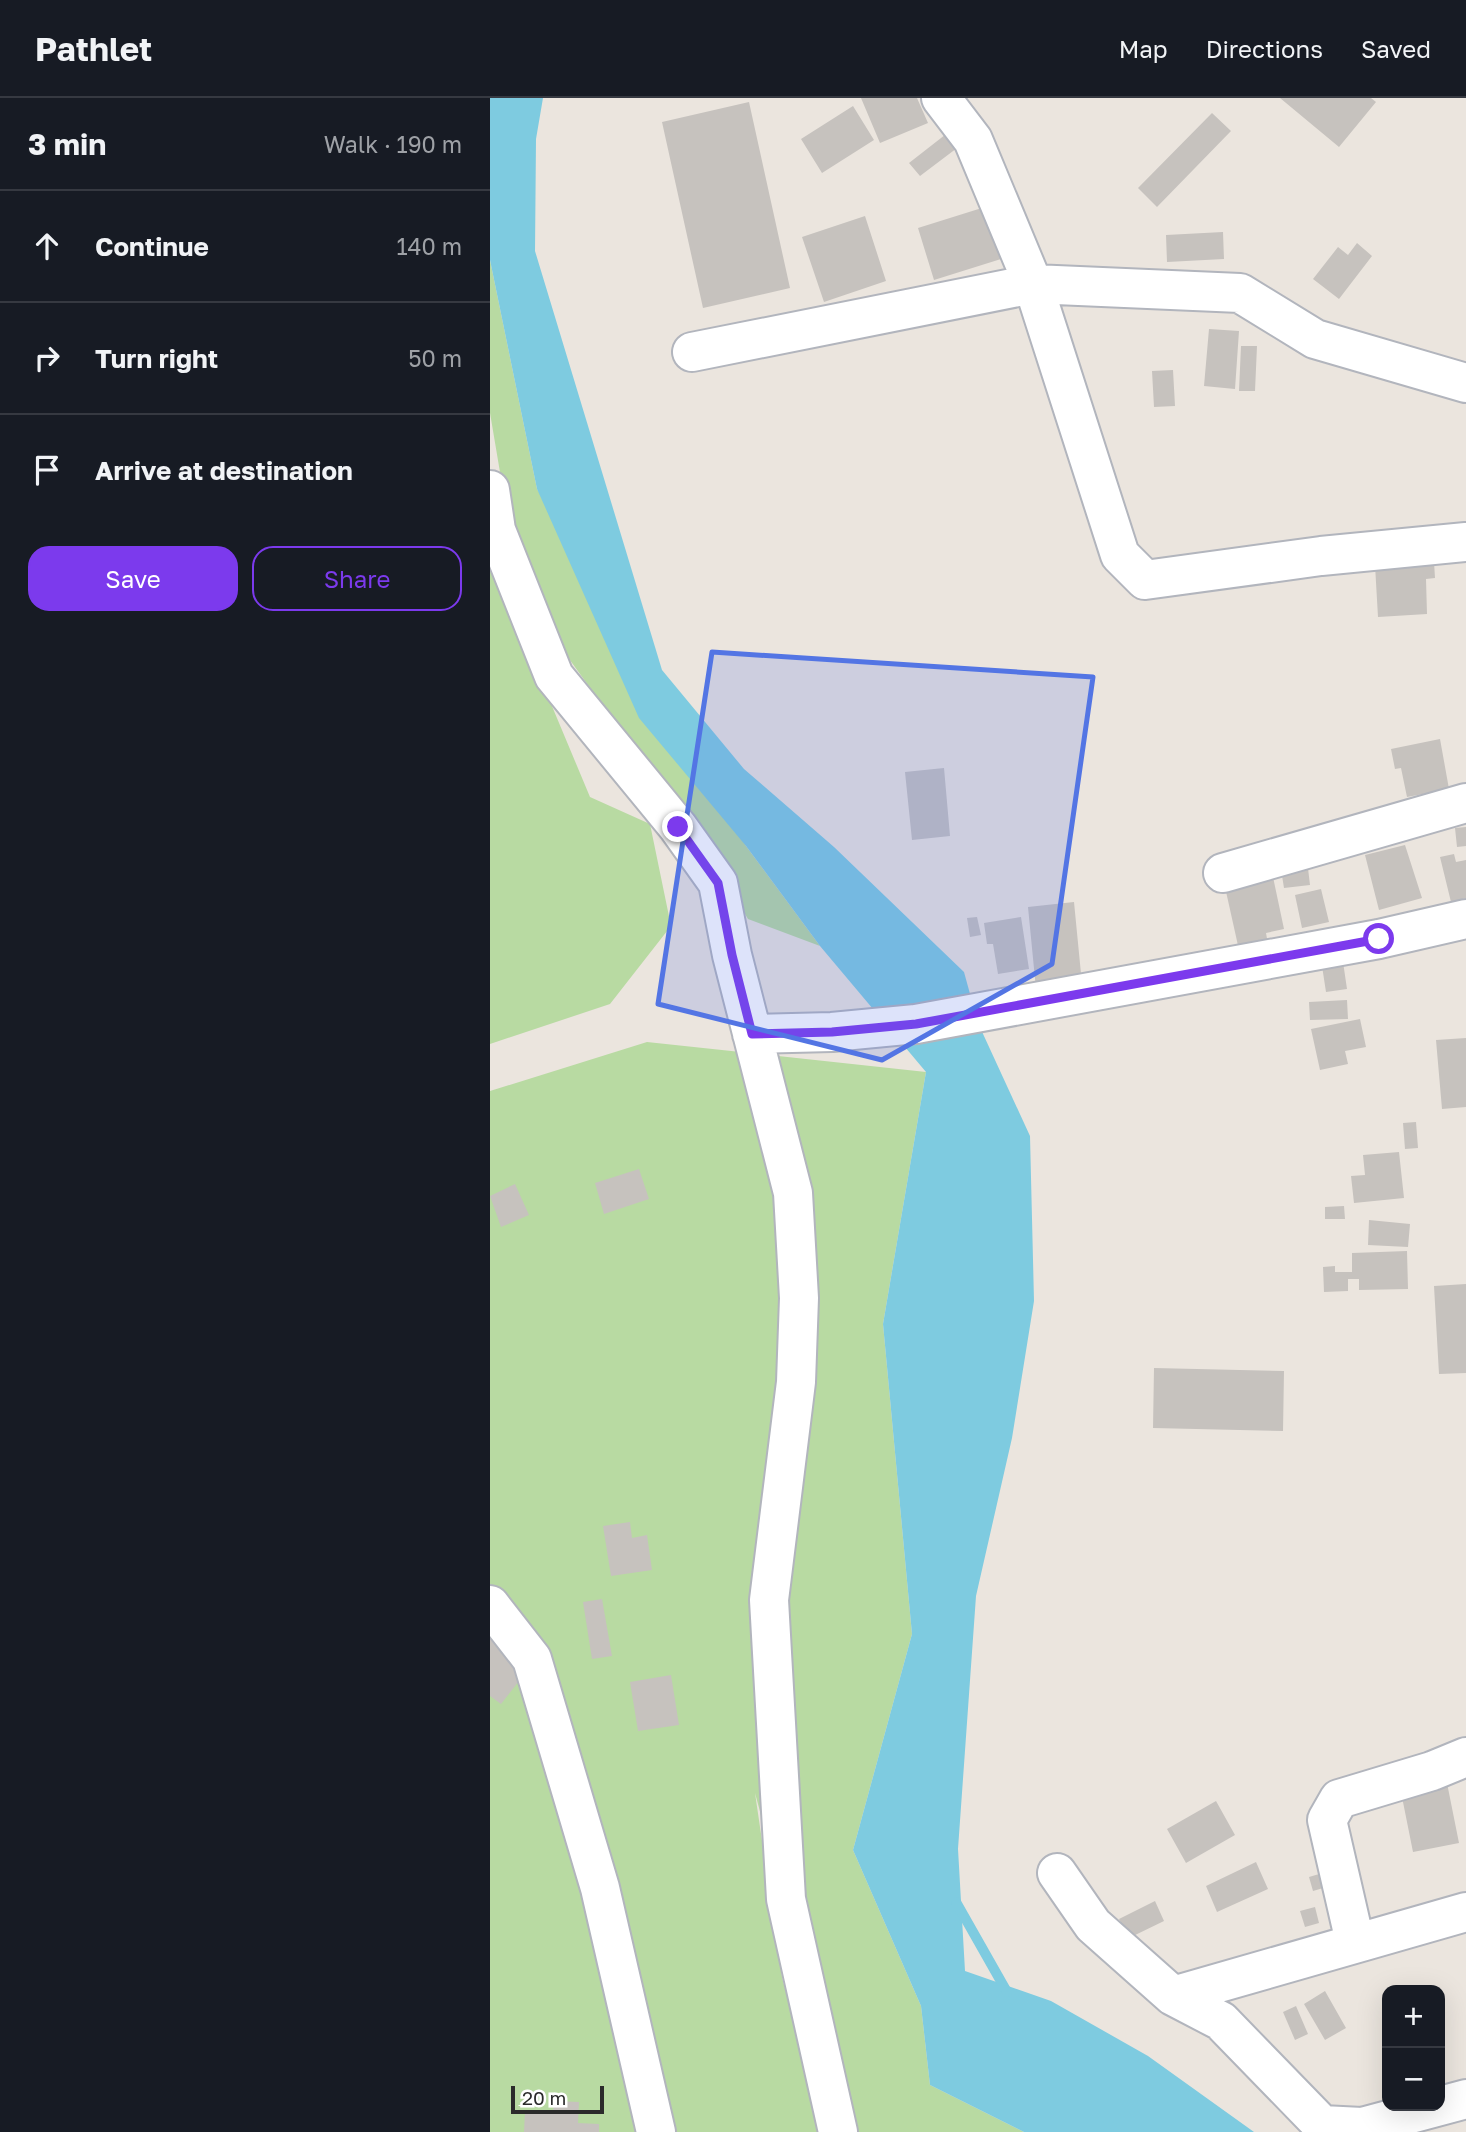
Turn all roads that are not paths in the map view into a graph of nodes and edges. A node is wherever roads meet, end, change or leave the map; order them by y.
1 (941, 98) edge
2 (1033, 284) junction
3 (692, 352) dead end
4 (1466, 383) edge
5 (490, 490) edge
6 (1466, 542) edge
7 (1466, 803) edge
8 (1223, 873) dead end
9 (1466, 919) edge
10 (752, 1034) junction
11 (490, 1605) edge
12 (1466, 1756) edge
13 (1057, 1873) dead end
14 (1466, 1912) edge
15 (1355, 1942) junction
16 (1173, 1996) junction
17 (1466, 2099) edge
18 (656, 2132) edge
19 (838, 2132) edge

1 - 2 street
2 - 3 street
2 - 4 street
2 - 6 street
5 - 10 street
7 - 8 street
9 - 10 street
10 - 19 street
11 - 18 street
12 - 15 street
13 - 16 street
14 - 15 street
15 - 16 street
16 - 17 street

